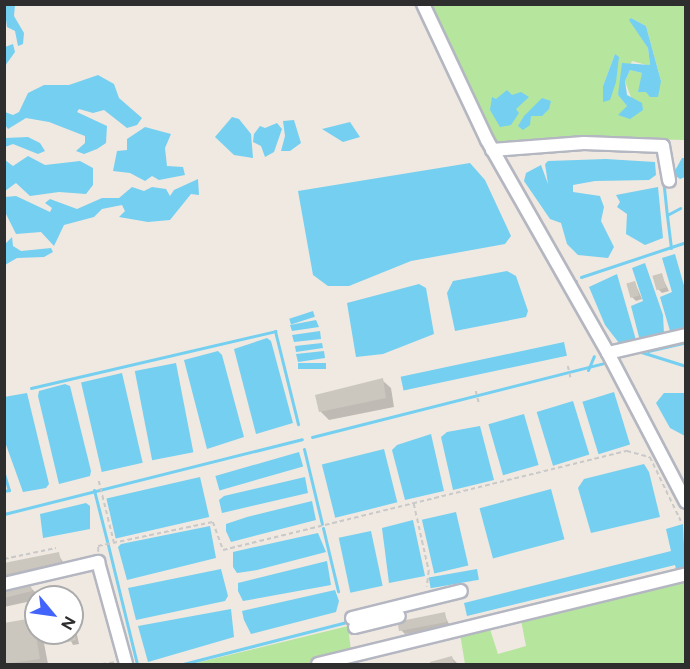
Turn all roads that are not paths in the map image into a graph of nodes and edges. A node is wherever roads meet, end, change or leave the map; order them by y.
1 (423, 4) edge
2 (492, 150) junction
3 (669, 180) dead end
4 (686, 335) edge
5 (608, 353) junction
6 (686, 502) edge
7 (686, 574) edge
8 (4, 584) edge
9 (461, 591) dead end
10 (399, 616) dead end
11 (375, 651) junction
12 (126, 664) edge
13 (318, 664) edge
14 (378, 664) edge

1 - 2 street
2 - 3 street
2 - 5 street
4 - 5 street
5 - 6 street
7 - 11 street
8 - 12 street
9 - 10 street
11 - 13 street
11 - 14 street

